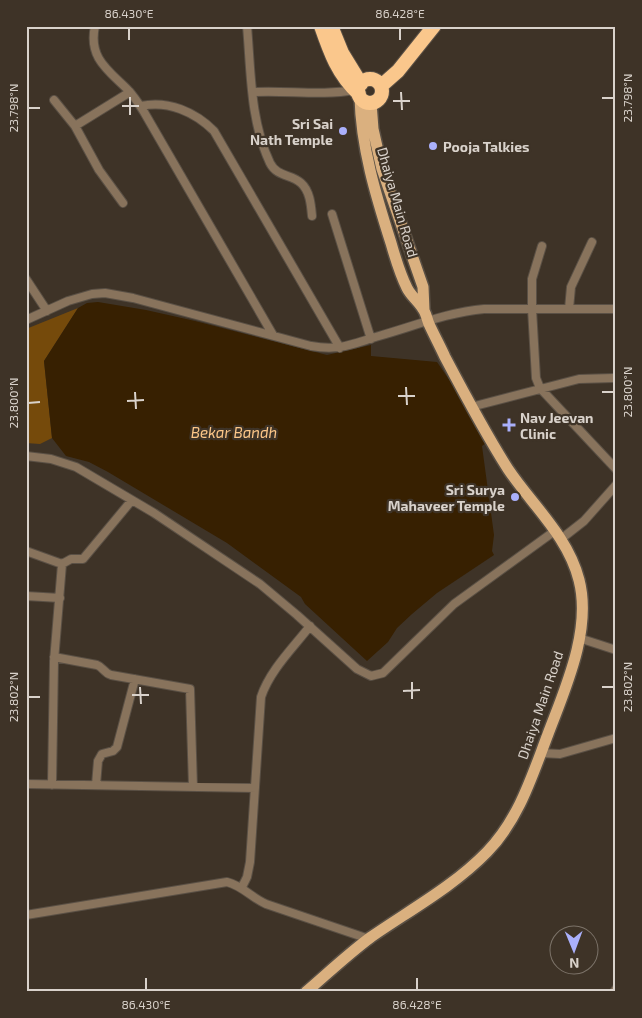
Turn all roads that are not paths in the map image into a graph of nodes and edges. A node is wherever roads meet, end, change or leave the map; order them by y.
1 (96, 26) edge
2 (247, 26) edge
3 (321, 26) edge
4 (331, 26) edge
5 (423, 26) edge
6 (434, 26) edge
7 (366, 90) junction
8 (130, 92) junction
9 (254, 92) junction
10 (54, 100) dead end
11 (141, 106) junction
12 (75, 126) junction
13 (123, 203) dead end
14 (332, 214) dead end
15 (312, 216) dead end
16 (592, 242) dead end
17 (542, 246) dead end
18 (26, 279) edge
19 (532, 308) junction
20 (569, 309) junction
21 (616, 309) edge
22 (46, 310) junction
23 (26, 320) edge
24 (428, 322) junction
25 (273, 335) junction
26 (371, 339) junction
27 (340, 348) junction
28 (614, 378) dead end
29 (540, 388) junction
30 (471, 407) junction
31 (26, 456) edge
32 (616, 469) edge
33 (616, 485) edge
34 (132, 500) junction
35 (558, 535) junction
36 (26, 551) edge
37 (62, 564) junction
38 (26, 596) edge
39 (60, 598) junction
40 (310, 626) junction
41 (579, 638) junction
42 (616, 650) edge
43 (54, 657) junction
44 (135, 679) junction
45 (616, 738) edge
46 (540, 754) junction
47 (26, 784) edge
48 (52, 785) junction
49 (96, 785) junction
50 (193, 787) junction
51 (255, 788) junction
52 (242, 887) junction
53 (26, 915) edge
54 (369, 939) junction
55 (306, 992) edge

1 - 8 street
2 - 9 street
3 - 7 highway
4 - 7 highway, Dhaiya Main Road
5 - 7 highway
6 - 7 highway
7 - 9 street
7 - 24 main road, Dhaiya Main Road
8 - 11 street
8 - 12 street
9 - 15 street
10 - 12 street
11 - 25 street
11 - 27 street
12 - 13 street
14 - 26 street
16 - 20 street
17 - 19 street
18 - 22 street
19 - 20 street
19 - 24 street
19 - 29 street
20 - 21 street
22 - 23 street
22 - 25 street
24 - 26 street
24 - 30 main road, Dhaiya Main Road
25 - 27 street
26 - 27 street
28 - 29 street
29 - 30 street
29 - 32 street
30 - 35 main road, Dhaiya Main Road
31 - 34 street
33 - 35 street
34 - 37 street
34 - 40 street
35 - 40 street
35 - 41 main road, Dhaiya Main Road
36 - 37 street
37 - 39 street
38 - 39 street
39 - 43 street
40 - 51 street
41 - 42 street
41 - 46 main road, Dhaiya Main Road
43 - 44 street
43 - 48 street
44 - 49 street
44 - 50 street
45 - 46 street
46 - 54 main road, Dhaiya Main Road
47 - 48 street
48 - 49 street
49 - 50 street
50 - 51 street
51 - 52 street
52 - 53 street
52 - 54 street
54 - 55 main road, Dhaiya Main Road

